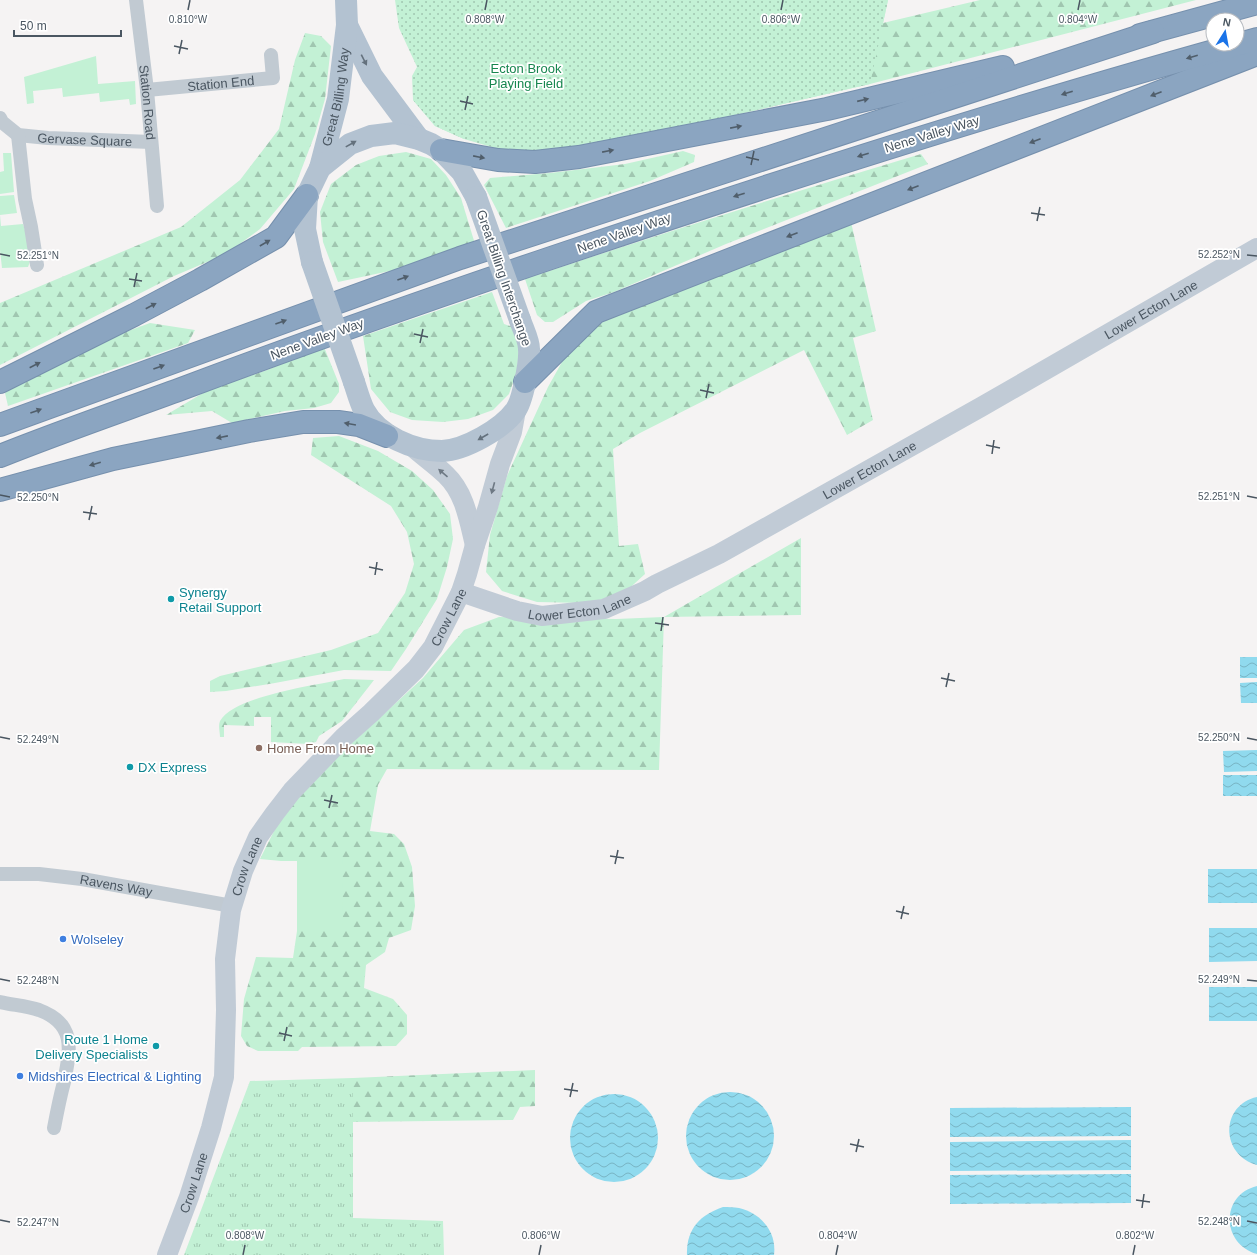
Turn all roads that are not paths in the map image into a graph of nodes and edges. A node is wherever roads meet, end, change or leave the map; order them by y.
1 (136, 0) edge
2 (346, 0) edge
3 (1257, 3) edge
4 (347, 25) junction
5 (1153, 32) junction
6 (1257, 39) edge
7 (1257, 54) edge
8 (271, 55) dead end
9 (147, 90) junction
10 (0, 118) edge
11 (18, 135) junction
12 (420, 139) junction
13 (151, 142) junction
14 (441, 150) junction
15 (320, 168) junction
16 (307, 195) junction
17 (157, 206) dead end
18 (1257, 248) edge
19 (37, 265) dead end
20 (0, 382) edge
21 (525, 382) junction
22 (516, 410) junction
23 (0, 425) edge
24 (387, 436) junction
25 (413, 447) junction
26 (0, 456) edge
27 (0, 490) edge
28 (475, 545) junction
29 (460, 592) junction
30 (0, 874) edge
31 (232, 906) junction
32 (0, 1002) edge
33 (54, 1128) dead end
34 (168, 1255) edge

1 - 9 street, Station Road
2 - 4 main road, Great Billing Way
3 - 5 highway
4 -> 12 main road, Great Billing Way
4 - 15 main road, Great Billing Way
14 -> 5 highway
23 -> 5 highway, Nene Valley Way
6 -> 26 highway, Nene Valley Way
7 -> 21 highway
8 - 9 street, Station End
9 - 13 street, Station Road
10 - 11 street, Gervase Square
11 - 13 street, Gervase Square
11 - 19 street, Gervase Square
12 - 14 main road, Great Billing Interchange
15 -> 12 main road, Great Billing Interchange
13 - 17 street, Station Road
14 - 21 main road, Great Billing Interchange, bridge
15 - 16 main road, Great Billing Interchange
20 -> 16 highway
16 - 24 main road, Great Billing Interchange, bridge
18 - 29 street, Lower Ecton Lane
21 - 22 main road, Great Billing Interchange
22 -> 25 main road, Great Billing Interchange
22 -> 28 street, Crow Lane
24 - 25 main road, Great Billing Interchange
24 -> 27 highway
28 -> 25 street, Crow Lane
28 - 29 street, Crow Lane
29 - 31 street, Crow Lane
30 - 31 street, Ravens Way
31 - 34 street, Crow Lane
32 - 33 street

